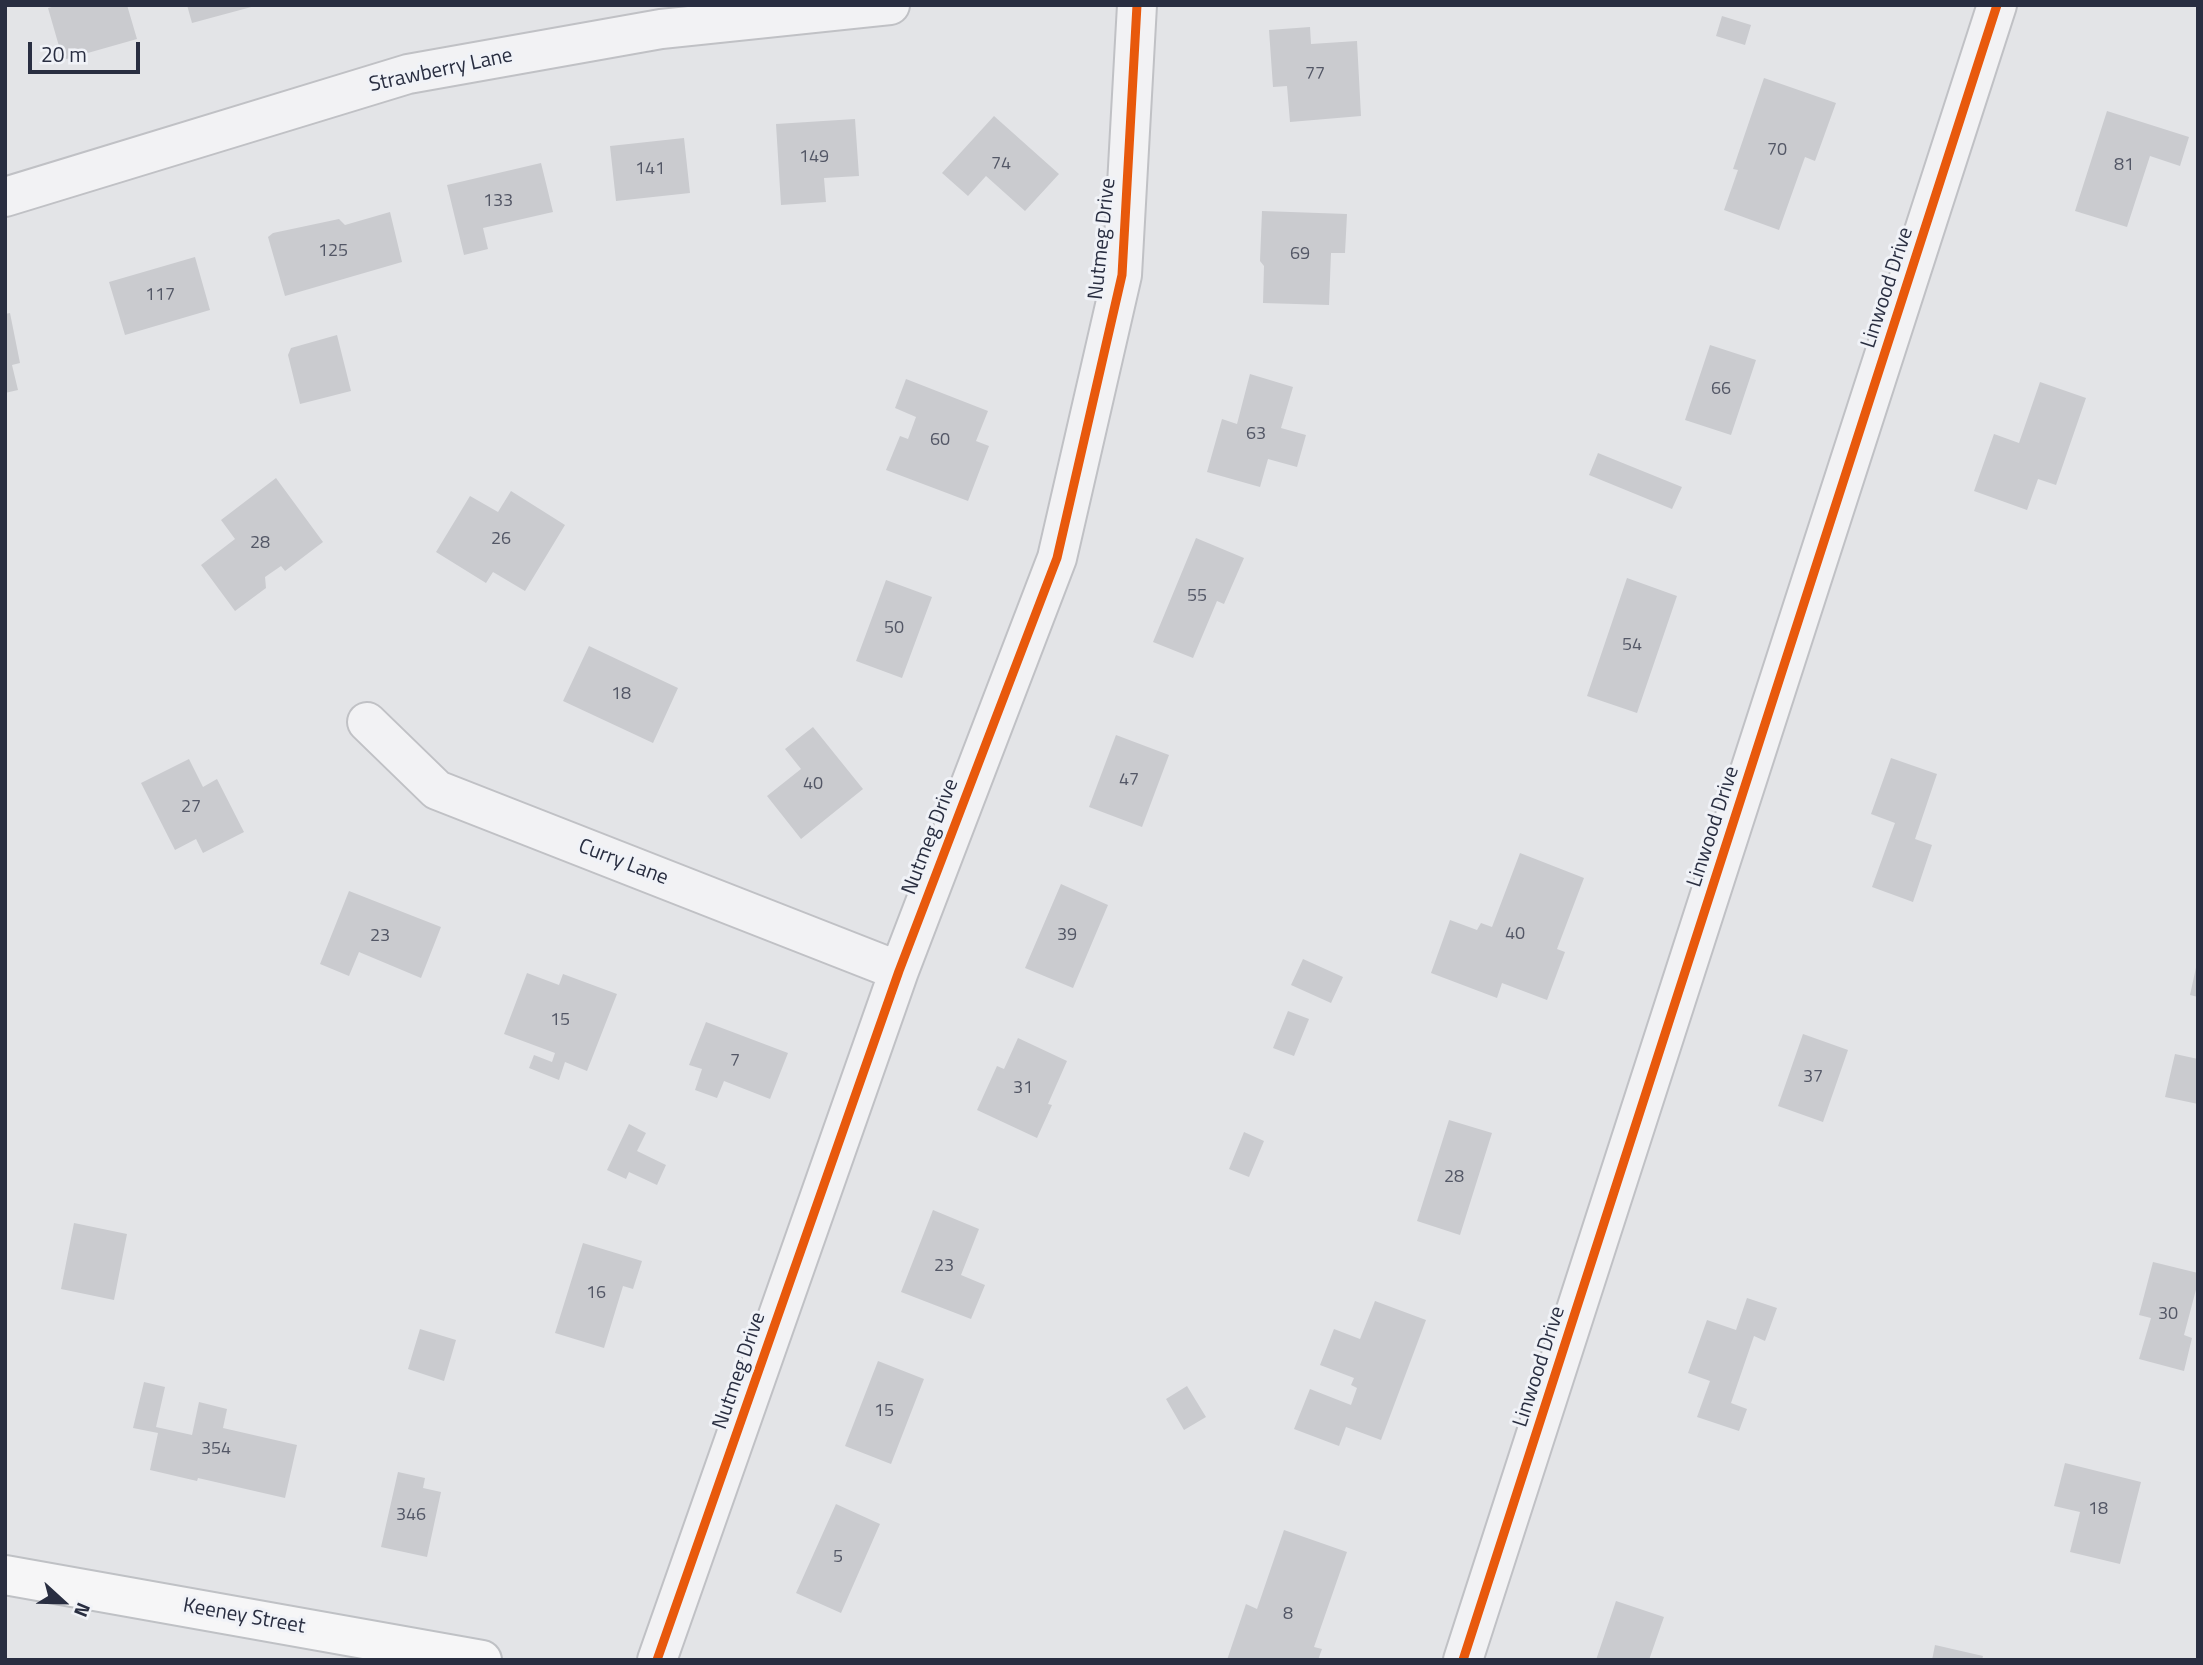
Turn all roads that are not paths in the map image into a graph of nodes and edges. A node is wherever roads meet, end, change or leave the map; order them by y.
1 (890, 5) edge
2 (1137, 5) edge
3 (1997, 5) edge
4 (5, 197) edge
5 (368, 722) dead end
6 (899, 971) junction
7 (5, 1575) edge
8 (482, 1660) edge
9 (657, 1660) edge
10 (1463, 1660) edge

1 - 4 street, Strawberry Lane
2 - 6 street, Nutmeg Drive
3 - 10 street, Linwood Drive
5 - 6 street, Curry Lane
6 - 9 street, Nutmeg Drive
7 - 8 main road, Keeney Street

